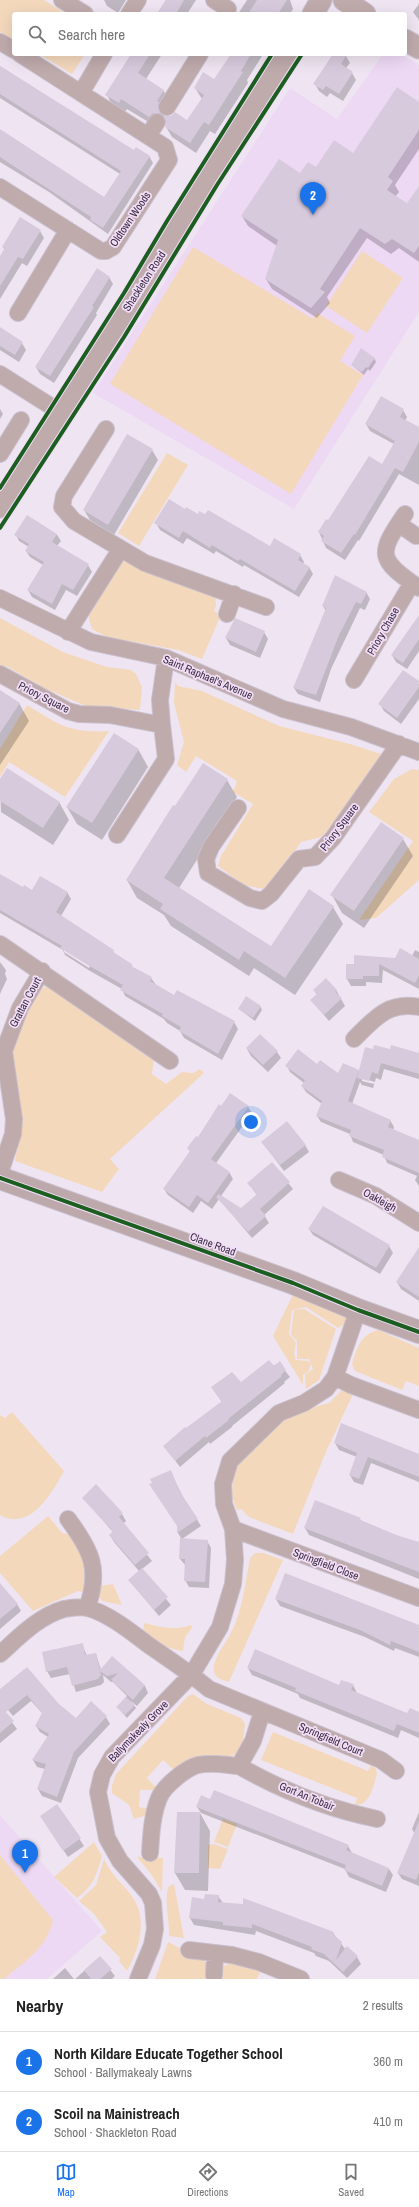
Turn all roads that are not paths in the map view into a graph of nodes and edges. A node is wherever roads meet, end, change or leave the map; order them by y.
1 (62, 0) edge
2 (138, 0) edge
3 (214, 0) edge
4 (321, 0) edge
5 (344, 0) edge
6 (82, 12) edge
7 (130, 12) edge
8 (226, 12) edge
9 (313, 12) edge
10 (362, 12) edge
11 (407, 41) edge
12 (0, 42) edge
13 (419, 48) edge
14 (12, 49) edge
15 (23, 56) edge
16 (103, 56) edge
17 (199, 56) edge
18 (286, 56) edge
19 (81, 93) junction
20 (166, 107) dead end
21 (156, 122) dead end
22 (148, 136) junction
23 (2, 193) edge
24 (68, 230) junction
25 (18, 314) dead end
26 (0, 374) edge
27 (60, 412) junction
28 (21, 420) dead end
29 (106, 429) dead end
30 (2, 446) edge
31 (0, 508) edge
32 (416, 536) dead end
33 (120, 550) junction
34 (415, 586) edge
35 (234, 594) junction
36 (0, 598) edge
37 (266, 606) dead end
38 (227, 614) dead end
39 (68, 632) junction
40 (166, 658) junction
41 (0, 674) edge
42 (354, 680) dead end
43 (162, 725) junction
44 (399, 744) junction
45 (419, 752) edge
46 (238, 808) dead end
47 (116, 834) dead end
48 (0, 944) edge
49 (42, 971) junction
50 (419, 1007) edge
51 (354, 1039) dead end
52 (170, 1060) dead end
53 (0, 1173) edge
54 (0, 1178) edge
55 (339, 1180) dead end
56 (419, 1223) edge
57 (358, 1310) junction
58 (419, 1332) edge
59 (336, 1377) junction
60 (419, 1410) edge
61 (68, 1519) dead end
62 (233, 1529) junction
63 (419, 1598) edge
64 (87, 1608) junction
65 (0, 1654) edge
66 (192, 1674) junction
67 (262, 1712) junction
68 (239, 1766) junction
69 (396, 1771) dead end
70 (377, 1819) dead end
71 (150, 1853) dead end
72 (189, 1950) dead end
73 (215, 1953) junction
74 (214, 1975) dead end
75 (138, 1979) edge
76 (301, 1979) edge

1 - 6 street
2 - 7 street
3 - 8 street
4 - 9 street
5 - 10 street
11 - 13 street
12 - 14 street
15 - 19 street
16 - 19 street
17 - 20 street
18 - 27 street, Shackleton Road
19 - 22 street
21 - 22 street
22 - 24 street, Oldtown Woods
23 - 24 street, Oldtown Woods
24 - 25 street
26 - 27 street
27 - 31 street, Shackleton Road
28 - 30 street
29 - 33 street
32 - 34 street, Priory Chase
33 - 35 street
33 - 39 street
34 - 42 street, Priory Chase
35 - 37 street
35 - 38 street
36 - 39 street, Saint Raphael's Avenue
39 - 40 street, Saint Raphael's Avenue
40 - 43 street
40 - 44 street, Saint Raphael's Avenue
41 - 43 street, Priory Square
43 - 47 street
44 - 45 street, Saint Raphael's Avenue
44 - 46 street, Priory Square
48 - 49 street, Grattan Court
49 - 52 street, Grattan Court
49 - 53 street, Grattan Court
50 - 51 street
54 - 57 main road, Clane Road
55 - 56 street, Oakleigh
57 - 58 main road, Clane Road
57 - 59 street, Ballymakealy Grove
59 - 60 street
59 - 62 street, Ballymakealy Grove
61 - 64 street
62 - 63 street, Springfield Close
62 - 66 street, Ballymakealy Grove
64 - 65 street
64 - 66 street
66 - 67 street, Springfield Court
66 - 75 street, Ballymakealy Grove
67 - 68 street
67 - 69 street, Springfield Court
68 - 70 street, Gort An Tobair
68 - 71 street
72 - 73 street
73 - 74 street
73 - 76 street

